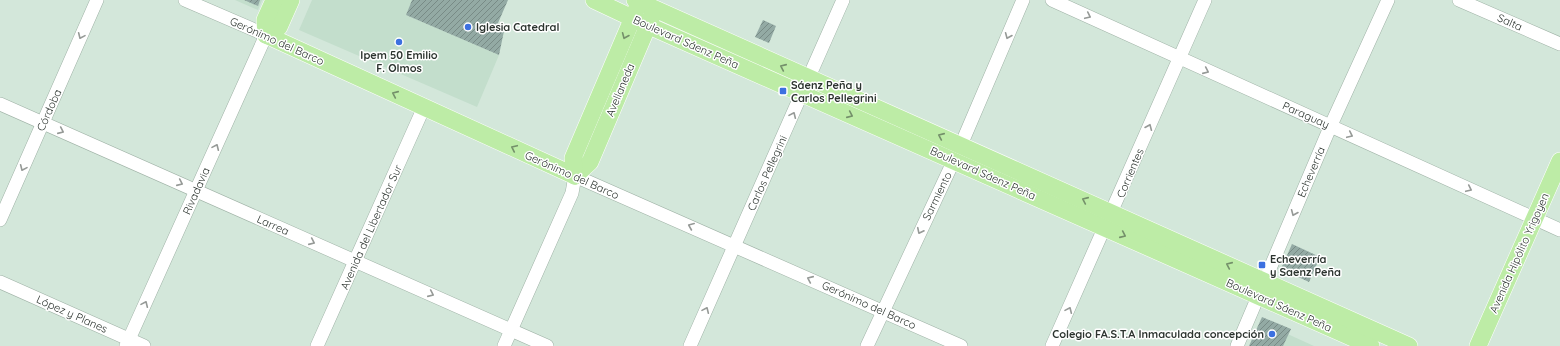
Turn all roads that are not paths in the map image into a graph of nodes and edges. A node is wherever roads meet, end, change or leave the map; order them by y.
1 (97, 0) edge
2 (185, 0) edge
3 (274, 0) edge
4 (291, 0) edge
5 (594, 0) edge
6 (843, 0) edge
7 (1023, 0) edge
8 (1052, 0) edge
9 (1205, 0) edge
10 (1388, 0) edge
11 (1459, 0) edge
12 (638, 1) edge
13 (657, 5) edge
14 (640, 22) junction
15 (266, 35) junction
16 (1560, 44) edge
17 (1179, 59) junction
18 (809, 78) junction
19 (802, 94) junction
20 (0, 104) edge
21 (424, 108) junction
22 (43, 123) junction
23 (1330, 125) junction
24 (958, 153) junction
25 (1560, 161) edge
26 (575, 176) junction
27 (196, 190) junction
28 (1534, 219) junction
29 (0, 220) edge
30 (1109, 220) junction
31 (1560, 230) edge
32 (735, 245) junction
33 (355, 261) junction
34 (0, 282) edge
35 (1262, 289) junction
36 (883, 311) junction
37 (511, 330) junction
38 (127, 343) edge
39 (144, 346) edge
40 (317, 346) edge
41 (504, 346) edge
42 (547, 346) edge
43 (690, 346) edge
44 (867, 346) edge
45 (961, 346) edge
46 (1052, 346) edge
47 (1237, 346) edge
48 (1371, 346) edge
49 (1409, 346) edge
50 (1478, 346) edge

1 -> 22 street, Córdoba
2 - 15 street, Gerónimo del Barco
3 - 15 main road, Rivadavia
4 - 15 main road, Rivadavia
5 - 14 main road, Boulevard Sáenz Peña
6 - 18 street, Carlos Pellegrini
7 -> 24 street, Sarmiento
8 -> 17 street, Paraguay
9 - 17 street, Corrientes
10 - 23 street, Echeverría
11 - 16 street, Salta
12 - 13 main road, Boulevard Sáenz Peña
12 - 14 main road, Avellaneda
13 - 14 main road, Avellaneda
18 -> 13 main road, Boulevard Sáenz Peña
14 - 19 main road, Boulevard Sáenz Peña
14 - 26 main road, Avellaneda
21 -> 15 main road, Gerónimo del Barco
27 -> 15 street, Rivadavia
17 -> 23 street, Paraguay
30 -> 17 street, Corrientes
18 - 19 street, Carlos Pellegrini
24 -> 18 main road, Boulevard Sáenz Peña
19 -> 24 main road, Boulevard Sáenz Peña
32 -> 19 street, Carlos Pellegrini
20 - 22 street, Larrea
26 -> 21 main road, Gerónimo del Barco
21 - 33 street, Avenida del Libertador Sur
22 -> 27 street, Larrea
22 -> 29 street, Córdoba
23 -> 28 street, Paraguay
23 -> 35 street, Echeverría
24 - 30 main road, Boulevard Sáenz Peña
24 -> 36 street, Sarmiento
25 - 28 main road, Avenida Hipólito Yrigoyen
32 -> 26 street, Gerónimo del Barco
26 - 37 street, Avellaneda
27 -> 33 street, Larrea
38 -> 27 street, Rivadavia
28 - 31 street, Paraguay
28 - 50 main road, Avenida Hipólito Yrigoyen
30 - 35 main road, Boulevard Sáenz Peña
46 -> 30 street, Corrientes
36 -> 32 street, Gerónimo del Barco
43 -> 32 street, Carlos Pellegrini
33 -> 37 street, Larrea
33 - 40 street, Avenida del Libertador Sur
34 - 38 street, López y Planes
35 - 47 street, Echeverría
35 - 48 main road, Boulevard Sáenz Peña
35 - 49 main road, Boulevard Sáenz Peña
36 - 44 street, Sarmiento
36 - 45 street, Gerónimo del Barco
37 - 41 street, Avellaneda
37 - 42 street, Larrea
38 - 39 street, López y Planes

